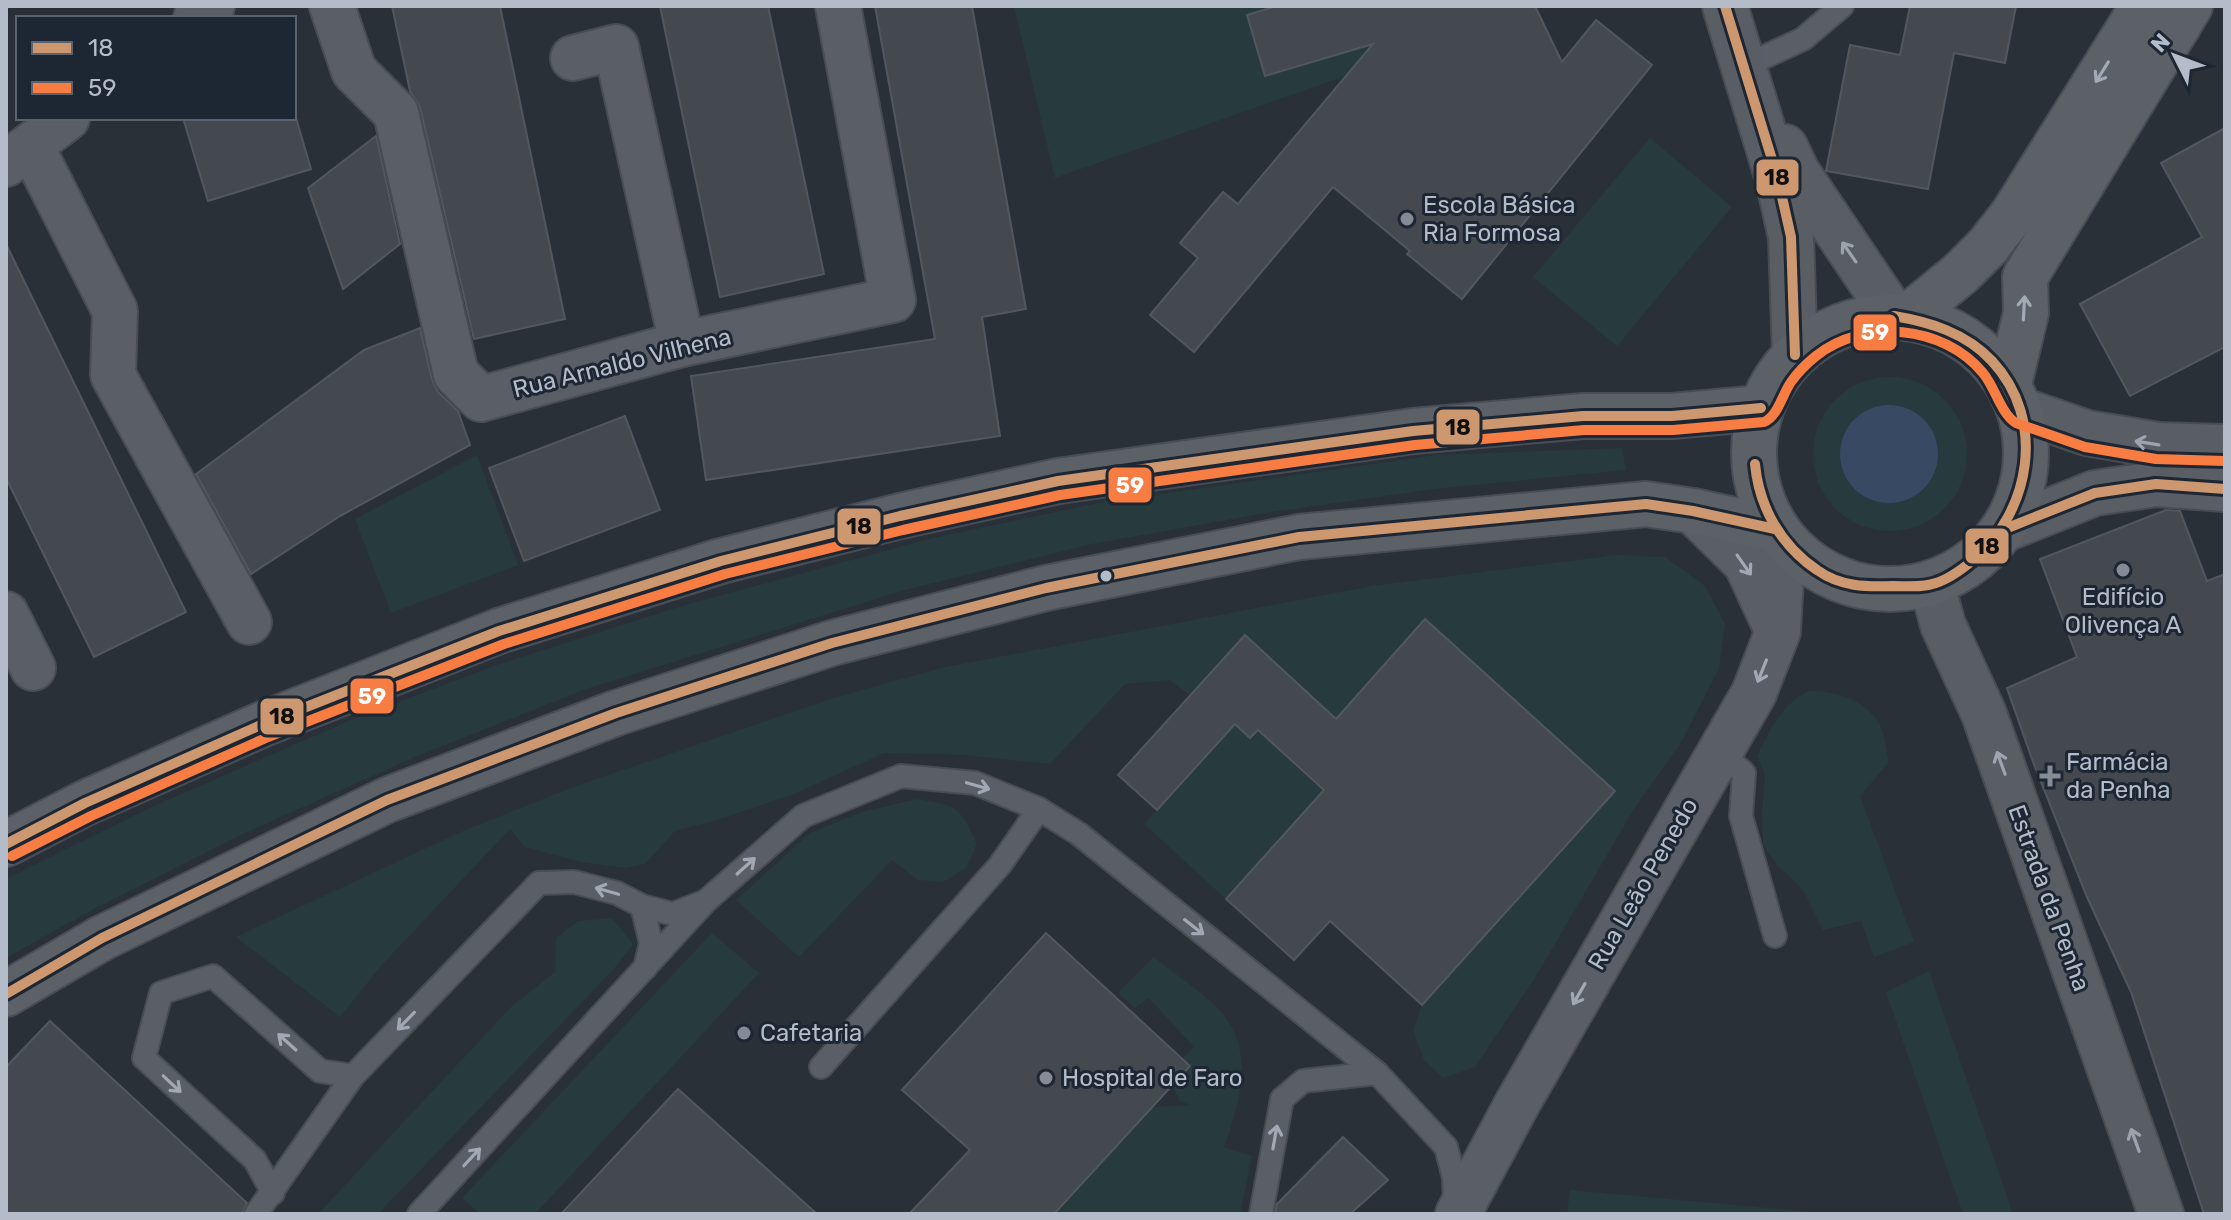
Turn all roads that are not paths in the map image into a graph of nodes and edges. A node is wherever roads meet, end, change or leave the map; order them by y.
1 (332, 6) edge
2 (838, 6) edge
3 (1725, 6) edge
4 (1842, 6) edge
5 (2143, 6) edge
6 (2190, 6) edge
7 (573, 58) dead end
8 (1745, 66) junction
9 (64, 120) edge
10 (19, 155) edge
11 (1900, 317) junction
12 (682, 344) junction
13 (1795, 355) junction
14 (2015, 397) junction
15 (1761, 408) junction
16 (2225, 447) edge
17 (2225, 489) edge
18 (1693, 511) junction
19 (2005, 529) junction
20 (1779, 534) junction
21 (1932, 585) junction
22 (6, 614) edge
23 (249, 622) dead end
24 (1778, 631) junction
25 (33, 668) dead end
26 (1719, 751) junction
27 (1039, 809) junction
28 (6, 844) edge
29 (706, 901) junction
30 (642, 906) junction
31 (1775, 936) dead end
32 (645, 969) junction
33 (6, 994) edge
34 (821, 1067) dead end
35 (1377, 1073) junction
36 (353, 1076) junction
37 (273, 1193) junction
38 (256, 1214) edge
39 (419, 1214) edge
40 (1261, 1214) edge
41 (1456, 1214) edge
42 (2161, 1214) edge

1 - 12 street, Rua Arnaldo Vilhena
2 - 12 street, Rua Arnaldo Vilhena
3 - 8 street
4 - 8 lane
5 -> 11 main road
14 -> 6 main road
7 - 12 street
11 -> 8 street
8 - 13 street
9 - 10 street
10 - 23 street
11 - 13 main road
11 - 14 main road
13 - 15 main road
16 -> 14 street
14 - 19 main road
15 - 20 main road
15 - 28 main road
17 - 19 street
18 - 20 main road
18 -> 24 street
18 - 33 main road
19 - 21 main road
20 - 21 main road
20 - 24 street, Rua Leão Penedo
42 -> 21 street, Estrada da Penha
22 - 25 street
24 -> 26 street, Rua Leão Penedo
26 - 31 lane
26 -> 41 street, Rua Leão Penedo
29 -> 27 lane
27 - 34 lane
27 -> 35 lane
29 - 30 lane
29 - 32 lane
30 - 32 lane
30 -> 36 lane
39 -> 32 lane
40 -> 35 lane
35 - 41 lane
36 - 37 lane
36 -> 37 lane
37 - 38 lane

